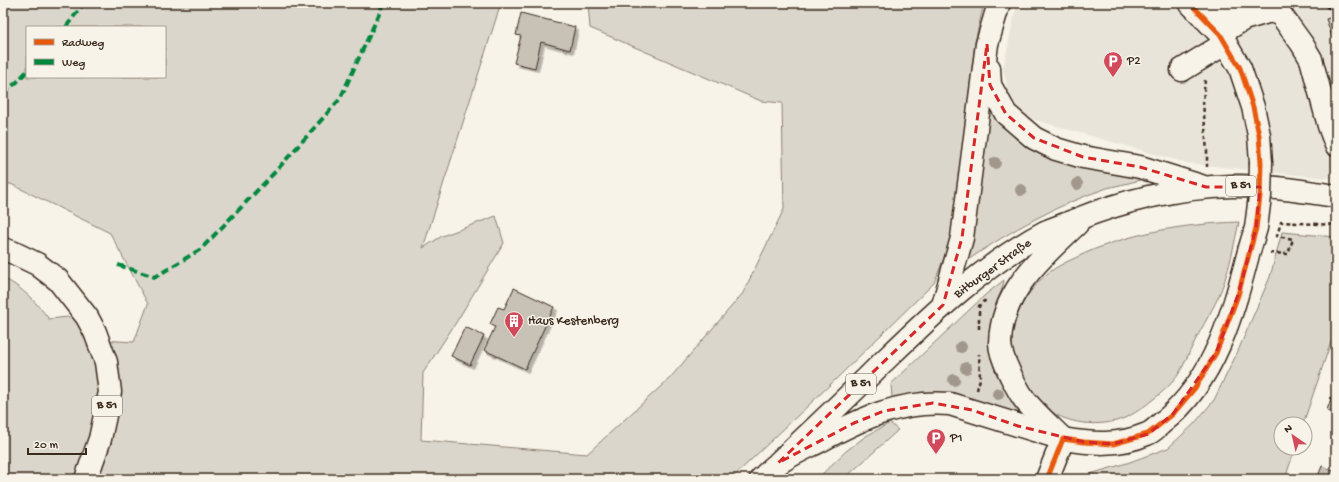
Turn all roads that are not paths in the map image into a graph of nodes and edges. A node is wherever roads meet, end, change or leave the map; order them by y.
1 (999, 3) edge
2 (1234, 3) edge
3 (1197, 10) edge
4 (987, 44) junction
5 (1218, 44) junction
6 (1182, 70) dead end
7 (1336, 145) edge
8 (1206, 187) junction
9 (1336, 196) edge
10 (1086, 216) junction
11 (3, 249) edge
12 (943, 305) junction
13 (1063, 439) junction
14 (778, 463) junction
15 (86, 479) edge
16 (761, 479) edge
17 (1047, 479) edge

1 - 4 main road
2 - 3 main road
3 - 5 main road
4 - 8 main road
4 - 12 main road
5 - 6 main road
5 - 7 main road
5 - 13 main road, bridge
8 - 9 main road, Bitburger Straße / B 51
8 - 10 main road, Bitburger Straße / B 51
10 - 12 main road, Bitburger Straße / B 51
10 - 13 main road
11 - 15 main road, B 51
12 - 14 main road, Bitburger Straße / B 51
13 - 14 main road
13 - 17 main road
14 - 16 main road, B 51

